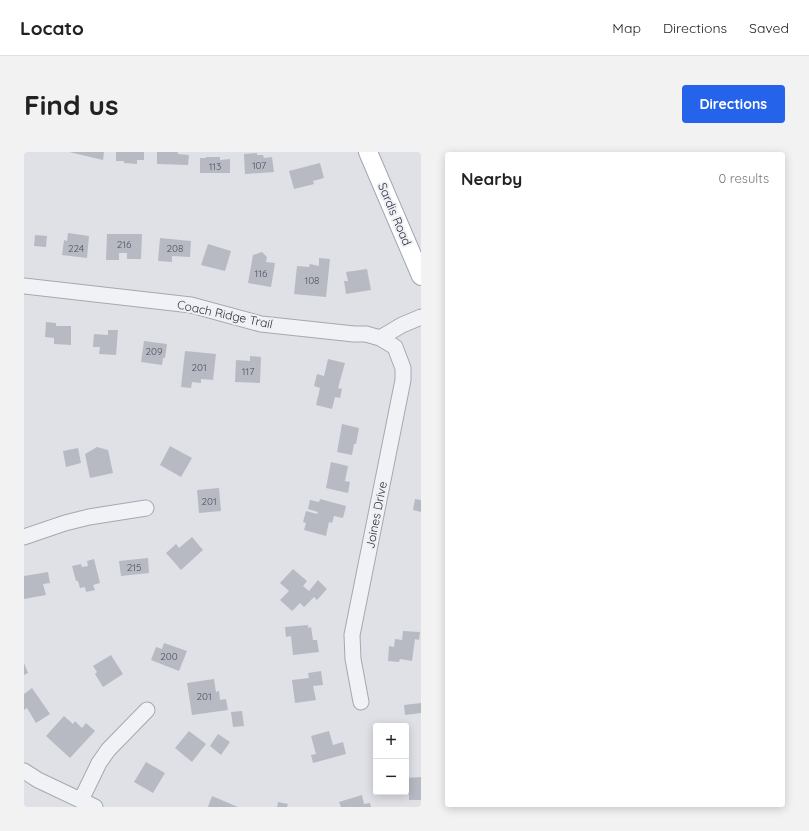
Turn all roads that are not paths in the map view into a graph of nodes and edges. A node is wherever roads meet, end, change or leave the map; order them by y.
1 (368, 152) edge
2 (421, 276) edge
3 (24, 286) edge
4 (421, 317) edge
5 (380, 338) junction
6 (146, 508) dead end
7 (24, 537) edge
8 (361, 702) dead end
9 (147, 710) dead end
10 (24, 771) edge
11 (81, 800) junction
12 (95, 807) edge

1 - 2 main road, Sardis Road
3 - 5 street, Coach Ridge Trail
4 - 5 street
5 - 8 street, Joines Drive
6 - 7 street
9 - 11 street
10 - 11 street
11 - 12 street

